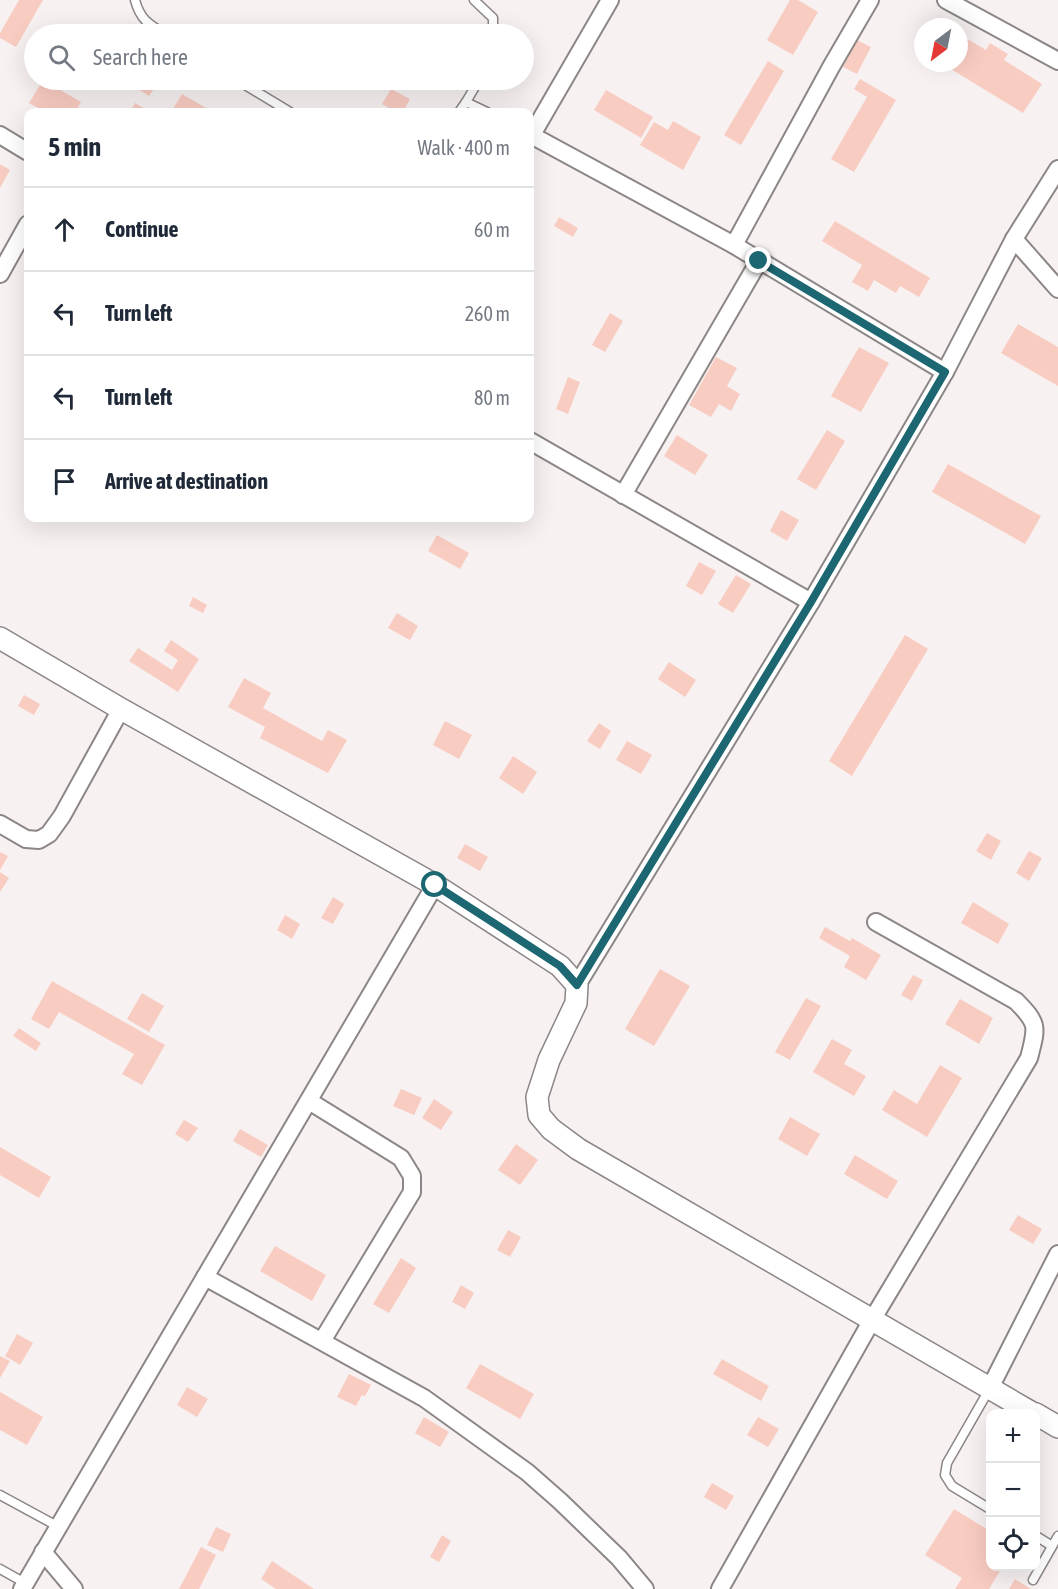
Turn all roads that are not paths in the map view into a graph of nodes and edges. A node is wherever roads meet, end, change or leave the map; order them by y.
1 (135, 0) edge
2 (474, 0) edge
3 (610, 0) edge
4 (870, 0) edge
5 (946, 0) edge
6 (148, 24) edge
7 (493, 24) edge
8 (1058, 61) edge
9 (254, 90) edge
10 (473, 90) edge
11 (465, 102) junction
12 (283, 108) edge
13 (461, 108) edge
14 (478, 108) edge
15 (534, 129) edge
16 (0, 135) edge
17 (534, 138) edge
18 (24, 150) edge
19 (1058, 169) edge
20 (24, 231) edge
21 (1014, 239) junction
22 (734, 245) junction
23 (759, 261) junction
24 (0, 274) edge
25 (1058, 289) edge
26 (945, 372) junction
27 (534, 443) edge
28 (624, 495) junction
29 (811, 602) junction
30 (0, 638) edge
31 (121, 709) junction
32 (0, 824) edge
33 (435, 885) junction
34 (876, 922) dead end
35 (577, 985) junction
36 (309, 1101) junction
37 (1058, 1254) edge
38 (205, 1277) junction
39 (873, 1320) junction
40 (322, 1341) junction
41 (990, 1388) junction
42 (1026, 1409) edge
43 (1040, 1417) edge
44 (1058, 1427) edge
45 (0, 1495) edge
46 (986, 1507) edge
47 (58, 1527) junction
48 (1058, 1536) edge
49 (1040, 1539) edge
50 (1052, 1546) junction
51 (44, 1552) junction
52 (0, 1569) edge
53 (1033, 1580) dead end
54 (24, 1586) edge
55 (74, 1589) edge
56 (645, 1589) edge
57 (720, 1589) edge

1 - 6 lane
2 - 7 lane
3 - 15 street
4 - 22 street
5 - 8 street
9 - 12 lane
10 - 11 lane
11 - 13 lane
11 - 14 lane
16 - 18 street
17 - 22 street
19 - 21 street
20 - 24 street
21 - 25 street
21 - 26 street
22 - 23 street
23 - 26 street
23 - 28 street
26 - 29 street
27 - 28 street
28 - 29 street
29 - 35 street
30 - 31 street
31 - 32 street
31 - 33 street
33 - 35 street
33 - 36 street
34 - 39 street
35 - 39 street
36 - 38 street
36 - 40 street
37 - 41 street
38 - 40 street
38 - 47 street
39 - 41 street
39 - 57 street
40 - 56 street
41 - 42 street
41 - 46 lane
43 - 44 street
45 - 47 lane
47 - 51 street
48 - 50 lane
49 - 50 lane
50 - 53 lane
51 - 54 street
51 - 55 street
52 - 54 lane

